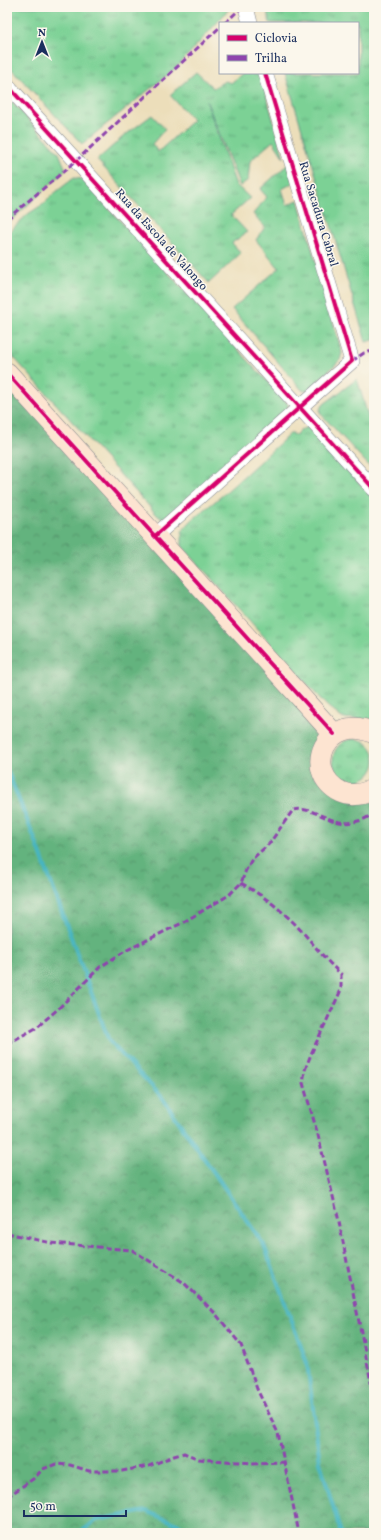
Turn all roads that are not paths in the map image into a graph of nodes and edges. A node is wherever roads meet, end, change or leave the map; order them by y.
1 (246, 7) edge
2 (250, 22) edge
3 (265, 74) edge
4 (7, 85) edge
5 (7, 373) edge
6 (300, 408) junction
7 (374, 489) edge
8 (155, 536) junction
9 (374, 733) edge
10 (334, 734) junction
11 (374, 789) edge

1 - 2 street
3 - 6 street, Rua Sacadura Cabral
4 - 6 street, Rua da Escola de Valongo
5 - 8 street
6 - 7 street, Rua da Escola de Valongo
6 - 8 street
8 - 10 street
9 - 10 street
10 - 11 street

